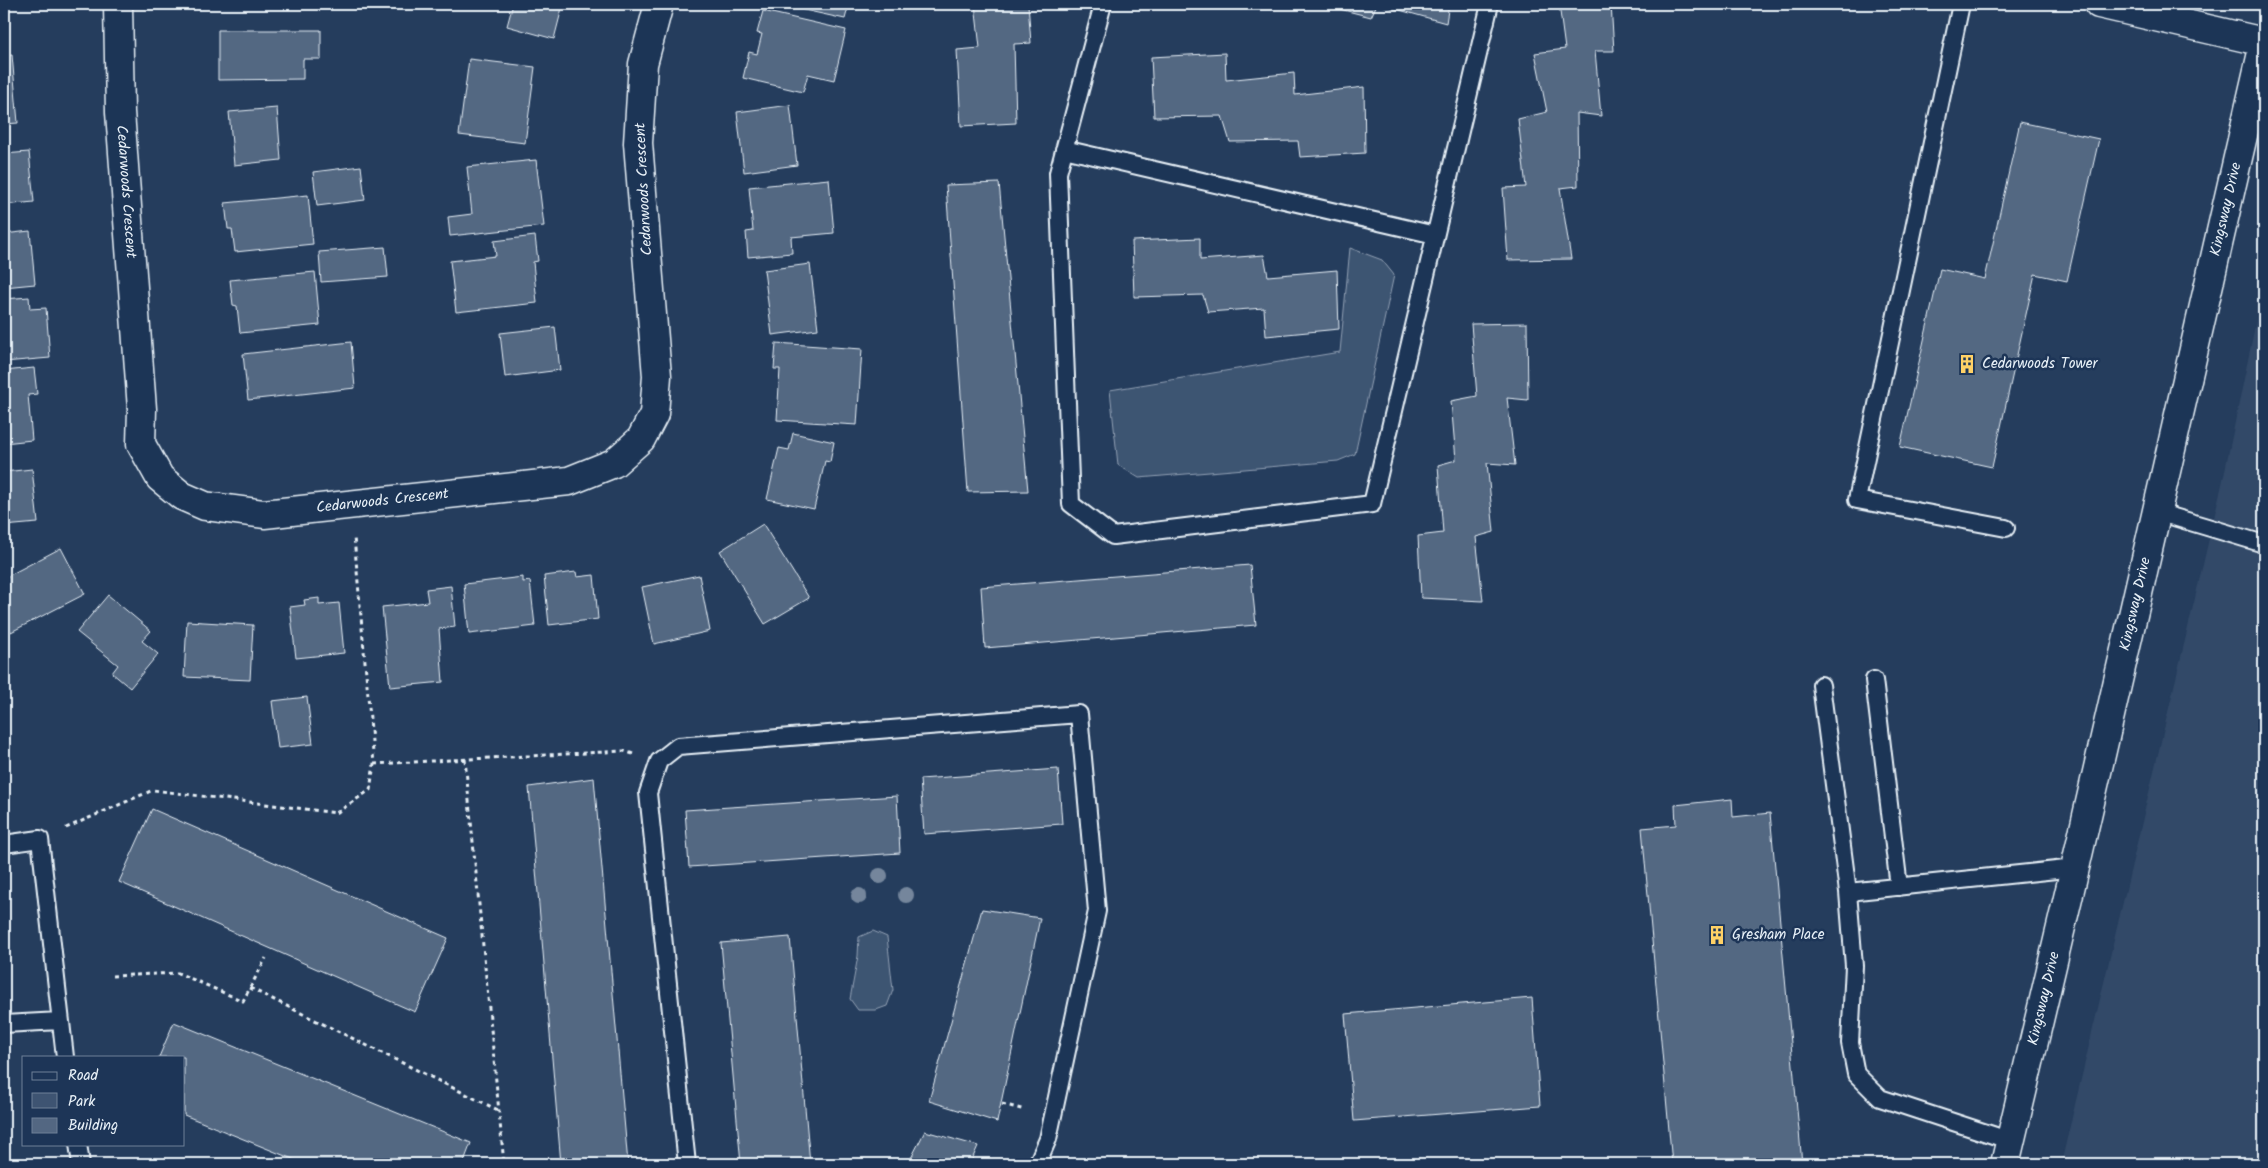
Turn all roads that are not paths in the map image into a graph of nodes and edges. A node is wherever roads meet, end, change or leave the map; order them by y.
1 (118, 4) edge
2 (659, 4) edge
3 (1103, 4) edge
4 (1490, 4) edge
5 (1960, 4) edge
6 (2099, 4) edge
7 (2264, 43) edge
8 (1064, 149) junction
9 (1435, 235) junction
10 (2157, 512) junction
11 (2006, 528) dead end
12 (2264, 544) edge
13 (1874, 680) dead end
14 (1820, 685) dead end
15 (4, 844) edge
16 (2075, 868) junction
17 (1900, 887) junction
18 (1848, 892) junction
19 (60, 1021) junction
20 (4, 1024) edge
21 (65, 1056) edge
22 (78, 1146) edge
23 (2008, 1153) edge
24 (81, 1164) edge
25 (687, 1164) edge
26 (1037, 1164) edge

1 - 2 street, Cedarwoods Crescent
3 - 8 lane
4 - 9 lane
5 - 11 lane
6 - 7 street
7 - 10 street, Kingsway Drive
8 - 9 lane
8 - 9 lane
10 - 12 lane
10 - 16 street, Kingsway Drive
13 - 17 lane
14 - 18 lane
15 - 19 lane
16 - 17 lane
16 - 23 street, Kingsway Drive
17 - 18 lane
18 - 23 lane
19 - 20 lane
19 - 21 lane
22 - 24 lane
25 - 26 lane

